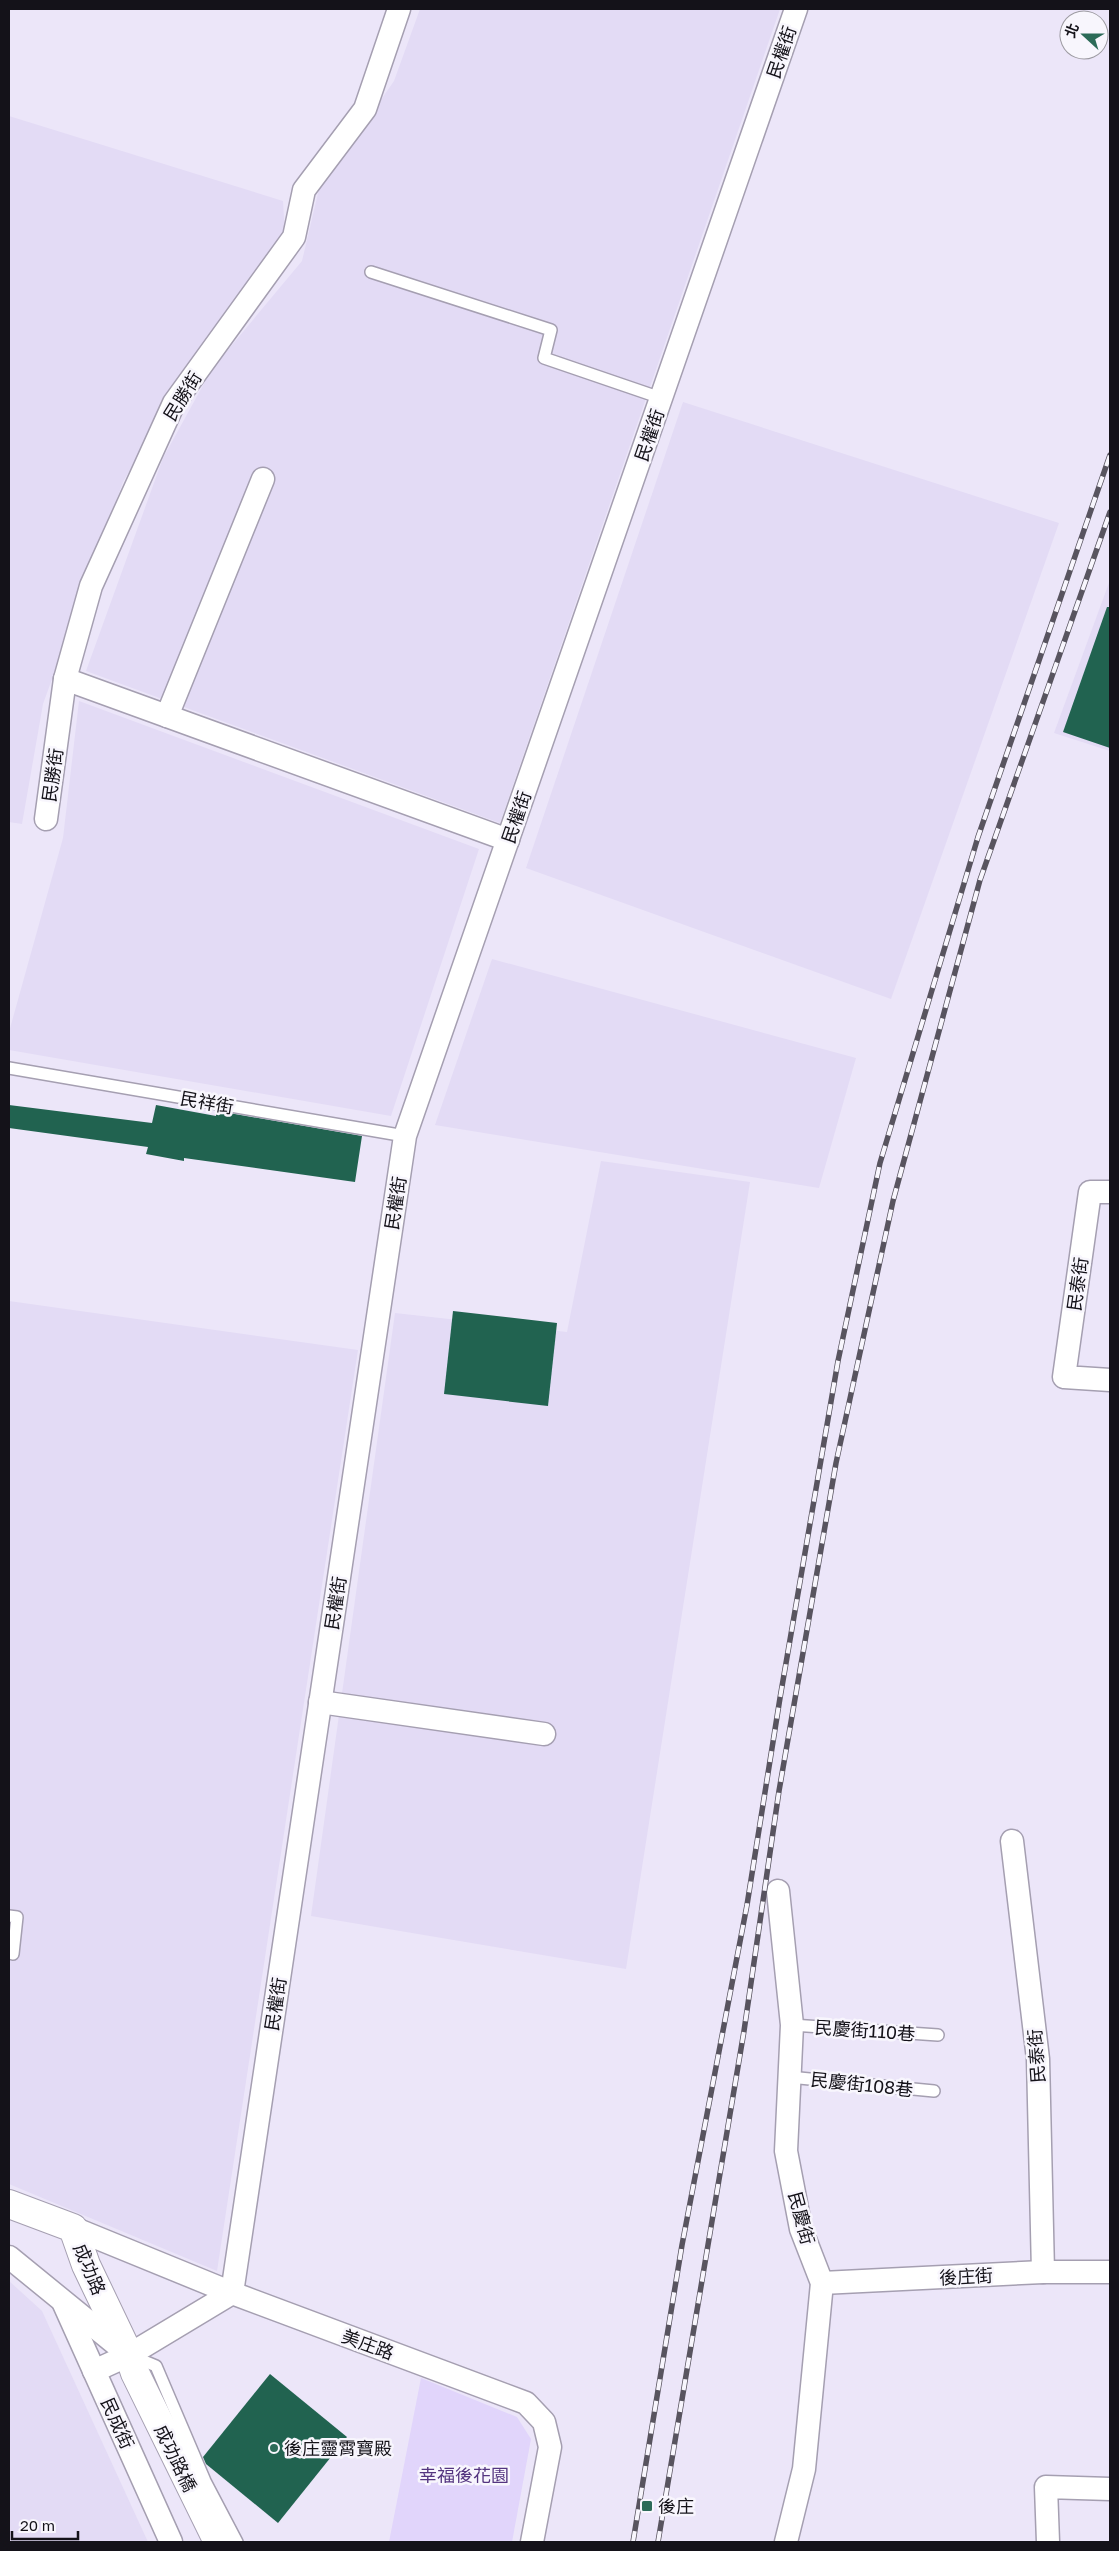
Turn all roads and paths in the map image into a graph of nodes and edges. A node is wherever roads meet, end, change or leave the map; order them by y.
1 (399, 9) edge
2 (796, 9) edge
3 (371, 272) dead end
4 (661, 398) junction
5 (263, 479) dead end
6 (65, 679) junction
7 (167, 716) junction
8 (46, 819) dead end
9 (508, 840) junction
10 (9, 1068) edge
11 (405, 1136) junction
12 (1100, 1192) edge
13 (1110, 1380) edge
14 (320, 1702) junction
15 (544, 1734) dead end
16 (1012, 1841) dead end
17 (778, 1891) dead end
18 (9, 1916) edge
19 (13, 1954) dead end
20 (792, 2024) junction
21 (938, 2035) dead end
22 (789, 2077) junction
23 (934, 2091) dead end
24 (9, 2204) edge
25 (73, 2228) junction
26 (9, 2257) edge
27 (1043, 2272) junction
28 (1110, 2272) edge
29 (822, 2283) junction
30 (232, 2294) junction
31 (64, 2304) junction
32 (132, 2364) junction
33 (94, 2371) junction
34 (1110, 2489) edge
35 (171, 2542) edge
36 (218, 2542) edge
37 (237, 2542) edge
38 (532, 2542) edge
39 (786, 2542) edge
40 (1048, 2542) edge

1 - 6 street, 民勝街
2 - 4 street, 民權街
3 - 4 lane
4 - 9 street, 民權街
5 - 7 street
6 - 7 street
6 - 8 street, 民勝街
7 - 9 street
9 - 11 street, 民權街
10 - 11 lane, 民祥街
11 - 14 street, 民權街
12 - 13 street, 民泰街
14 - 15 street
14 - 30 street, 民權街
16 - 27 street, 民泰街
17 - 20 street, 民慶街
18 - 19 lane
20 - 21 lane, 民慶街110巷
20 - 22 street, 民慶街
22 - 23 lane, 民慶街108巷
22 - 29 street, 民慶街
24 - 25 street, 成功路
25 - 30 street, 美庄路
25 - 32 street, 成功路
26 - 31 street
27 - 28 street, 後庄街
27 - 29 street, 後庄街
29 - 39 street, 民慶街
30 - 32 street
30 - 38 street, 美庄路
31 - 32 street
31 - 33 street, 民成街
32 - 33 street
32 - 36 street, 成功路橋
32 - 37 lane
33 - 35 street, 民成街
34 - 40 street

